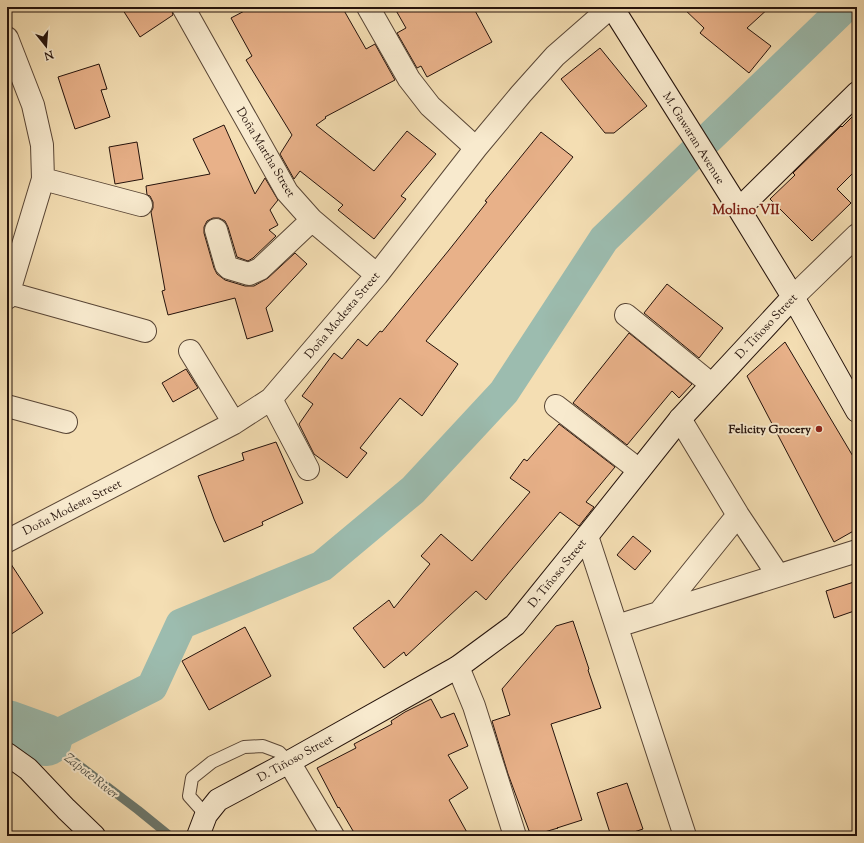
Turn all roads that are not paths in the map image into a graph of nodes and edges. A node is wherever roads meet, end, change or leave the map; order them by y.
1 (183, 7) edge
2 (368, 7) edge
3 (611, 7) edge
4 (7, 38) edge
5 (857, 93) edge
6 (476, 148) junction
7 (43, 179) junction
8 (142, 205) dead end
9 (739, 209) junction
10 (312, 220) junction
11 (216, 230) dead end
12 (857, 235) edge
13 (377, 275) junction
14 (8, 295) edge
15 (793, 297) junction
16 (626, 315) dead end
17 (145, 331) dead end
18 (190, 351) dead end
19 (711, 384) junction
20 (271, 399) junction
21 (7, 406) edge
22 (556, 406) dead end
23 (857, 411) edge
24 (680, 419) junction
25 (66, 422) dead end
26 (234, 423) junction
27 (308, 469) dead end
28 (639, 470) junction
29 (738, 515) junction
30 (587, 536) junction
31 (7, 541) edge
32 (857, 551) edge
33 (778, 575) junction
34 (659, 613) junction
35 (617, 626) junction
36 (458, 667) junction
37 (7, 754) edge
38 (289, 762) junction
39 (201, 827) edge
40 (94, 836) edge
41 (333, 836) edge
42 (515, 836) edge
43 (685, 836) edge

1 - 10 street, Doña Martha Street
2 - 6 street
3 - 6 street, Doña Modesta Street
3 - 9 street, M. Gawaran Avenue
4 - 7 street
5 - 9 street
6 - 13 street, Doña Modesta Street
7 - 8 street
7 - 14 street
9 - 15 street, M. Gawaran Avenue
10 - 11 street
10 - 13 street, Doña Martha Street
12 - 15 street, D. Tiñoso Street
13 - 20 street, Doña Modesta Street
14 - 17 street
15 - 19 street, D. Tiñoso Street
15 - 23 street, M. Gawaran Avenue
16 - 19 street
18 - 26 street
19 - 24 street, D. Tiñoso Street
20 - 26 street, Doña Modesta Street
20 - 27 street
21 - 25 street
22 - 28 street
24 - 28 street, D. Tiñoso Street
24 - 29 street
26 - 31 street, Doña Modesta Street
28 - 30 street, D. Tiñoso Street
29 - 33 street
29 - 34 street
30 - 35 street
30 - 36 street, D. Tiñoso Street
32 - 33 street
33 - 34 street
34 - 35 street
35 - 43 street
36 - 38 street, D. Tiñoso Street
36 - 42 street
37 - 40 street
38 - 39 street, D. Tiñoso Street
38 - 39 lane
38 - 41 street

